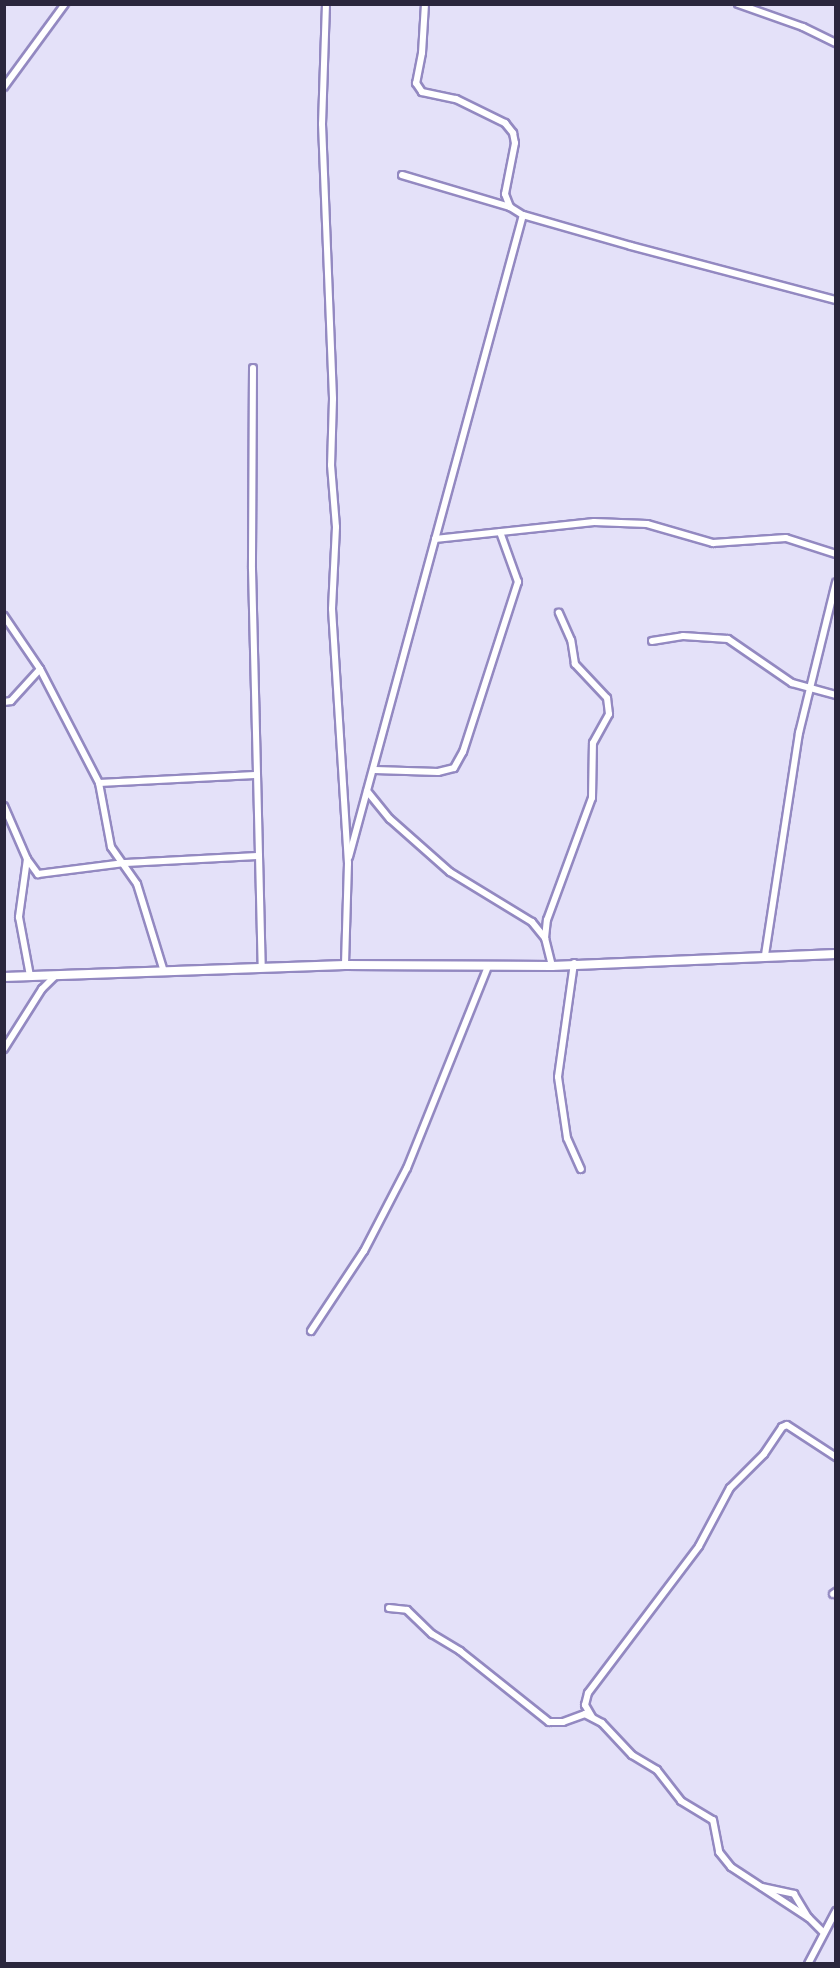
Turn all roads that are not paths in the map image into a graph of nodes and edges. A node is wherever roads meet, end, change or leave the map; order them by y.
1 (65, 4) edge
2 (326, 4) edge
3 (425, 4) edge
4 (738, 4) edge
5 (836, 43) edge
6 (4, 87) edge
7 (402, 175) dead end
8 (510, 207) junction
9 (523, 215) junction
10 (836, 300) edge
11 (253, 368) dead end
12 (500, 532) junction
13 (435, 539) junction
14 (836, 554) edge
15 (836, 582) edge
16 (559, 613) dead end
17 (4, 616) edge
18 (652, 641) dead end
19 (40, 669) junction
20 (809, 689) junction
21 (836, 695) edge
22 (4, 702) edge
23 (375, 770) junction
24 (255, 775) junction
25 (99, 783) junction
26 (367, 791) junction
27 (4, 806) edge
28 (259, 856) junction
29 (27, 860) junction
30 (348, 862) junction
31 (124, 863) junction
32 (545, 938) junction
33 (836, 954) edge
34 (765, 955) junction
35 (574, 963) junction
36 (345, 965) junction
37 (488, 966) junction
38 (552, 966) junction
39 (262, 968) junction
40 (164, 972) junction
41 (56, 975) junction
42 (30, 976) junction
43 (4, 977) edge
44 (4, 1049) edge
45 (581, 1169) dead end
46 (311, 1331) dead end
47 (836, 1457) edge
48 (389, 1608) dead end
49 (593, 1717) junction
50 (755, 1885) junction
51 (836, 1911) edge
52 (808, 1918) junction
53 (824, 1933) junction
54 (810, 1961) edge
55 (817, 1964) edge

1 - 6 street
2 - 30 street
3 - 8 street
4 - 5 street
7 - 8 street
8 - 9 street
9 - 10 street
9 - 13 street
11 - 24 street
12 - 13 street
12 - 14 street
12 - 23 street
13 - 23 street
15 - 20 street
16 - 32 street
17 - 19 street
18 - 20 street
19 - 22 street
19 - 25 street
20 - 21 street
20 - 34 street
23 - 26 street
24 - 25 street
24 - 28 street
25 - 31 street
26 - 30 street
26 - 32 street
27 - 29 street
28 - 31 street
28 - 39 street
29 - 31 street
29 - 42 street
30 - 36 street
31 - 40 street
32 - 38 street
33 - 34 main road
34 - 35 main road
35 - 38 main road
35 - 45 street
36 - 37 main road
36 - 39 main road
37 - 38 main road
37 - 46 street
39 - 40 main road
40 - 41 main road
41 - 42 main road
41 - 44 street
42 - 43 main road
47 - 49 street
48 - 49 street
49 - 50 street
50 - 52 street
50 - 52 street
51 - 53 street
52 - 53 street
53 - 54 street
54 - 55 street

